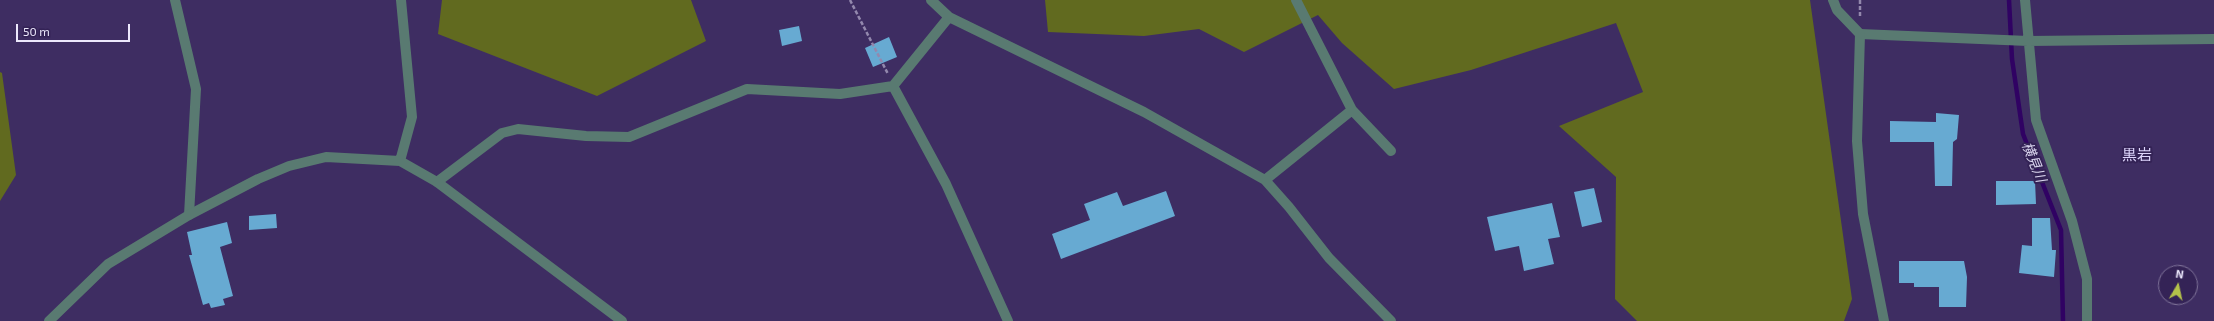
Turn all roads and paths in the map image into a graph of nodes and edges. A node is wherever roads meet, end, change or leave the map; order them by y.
1 (175, 0) edge
2 (401, 0) edge
3 (850, 0) edge
4 (931, 0) edge
5 (1296, 0) edge
6 (1833, 0) edge
7 (2025, 0) edge
8 (949, 17) junction
9 (1860, 34) junction
10 (2214, 39) edge
11 (2028, 41) junction
12 (880, 58) dead end
13 (893, 86) junction
14 (1352, 110) junction
15 (1390, 151) dead end
16 (400, 161) junction
17 (1265, 180) junction
18 (437, 182) junction
19 (189, 215) junction
20 (49, 321) edge
21 (622, 321) edge
22 (1008, 321) edge
23 (1391, 321) edge
24 (1884, 321) edge
25 (2087, 321) edge

1 - 19 street
2 - 16 street
3 - 12 path
4 - 8 street
5 - 14 street
6 - 9 street
7 - 11 street
8 - 13 street
8 - 17 street
9 - 11 street
9 - 24 street
10 - 11 street
11 - 25 street
13 - 18 street
13 - 22 street
14 - 15 street
14 - 17 street
16 - 18 street
16 - 19 street
17 - 23 street
18 - 21 street
19 - 20 street

